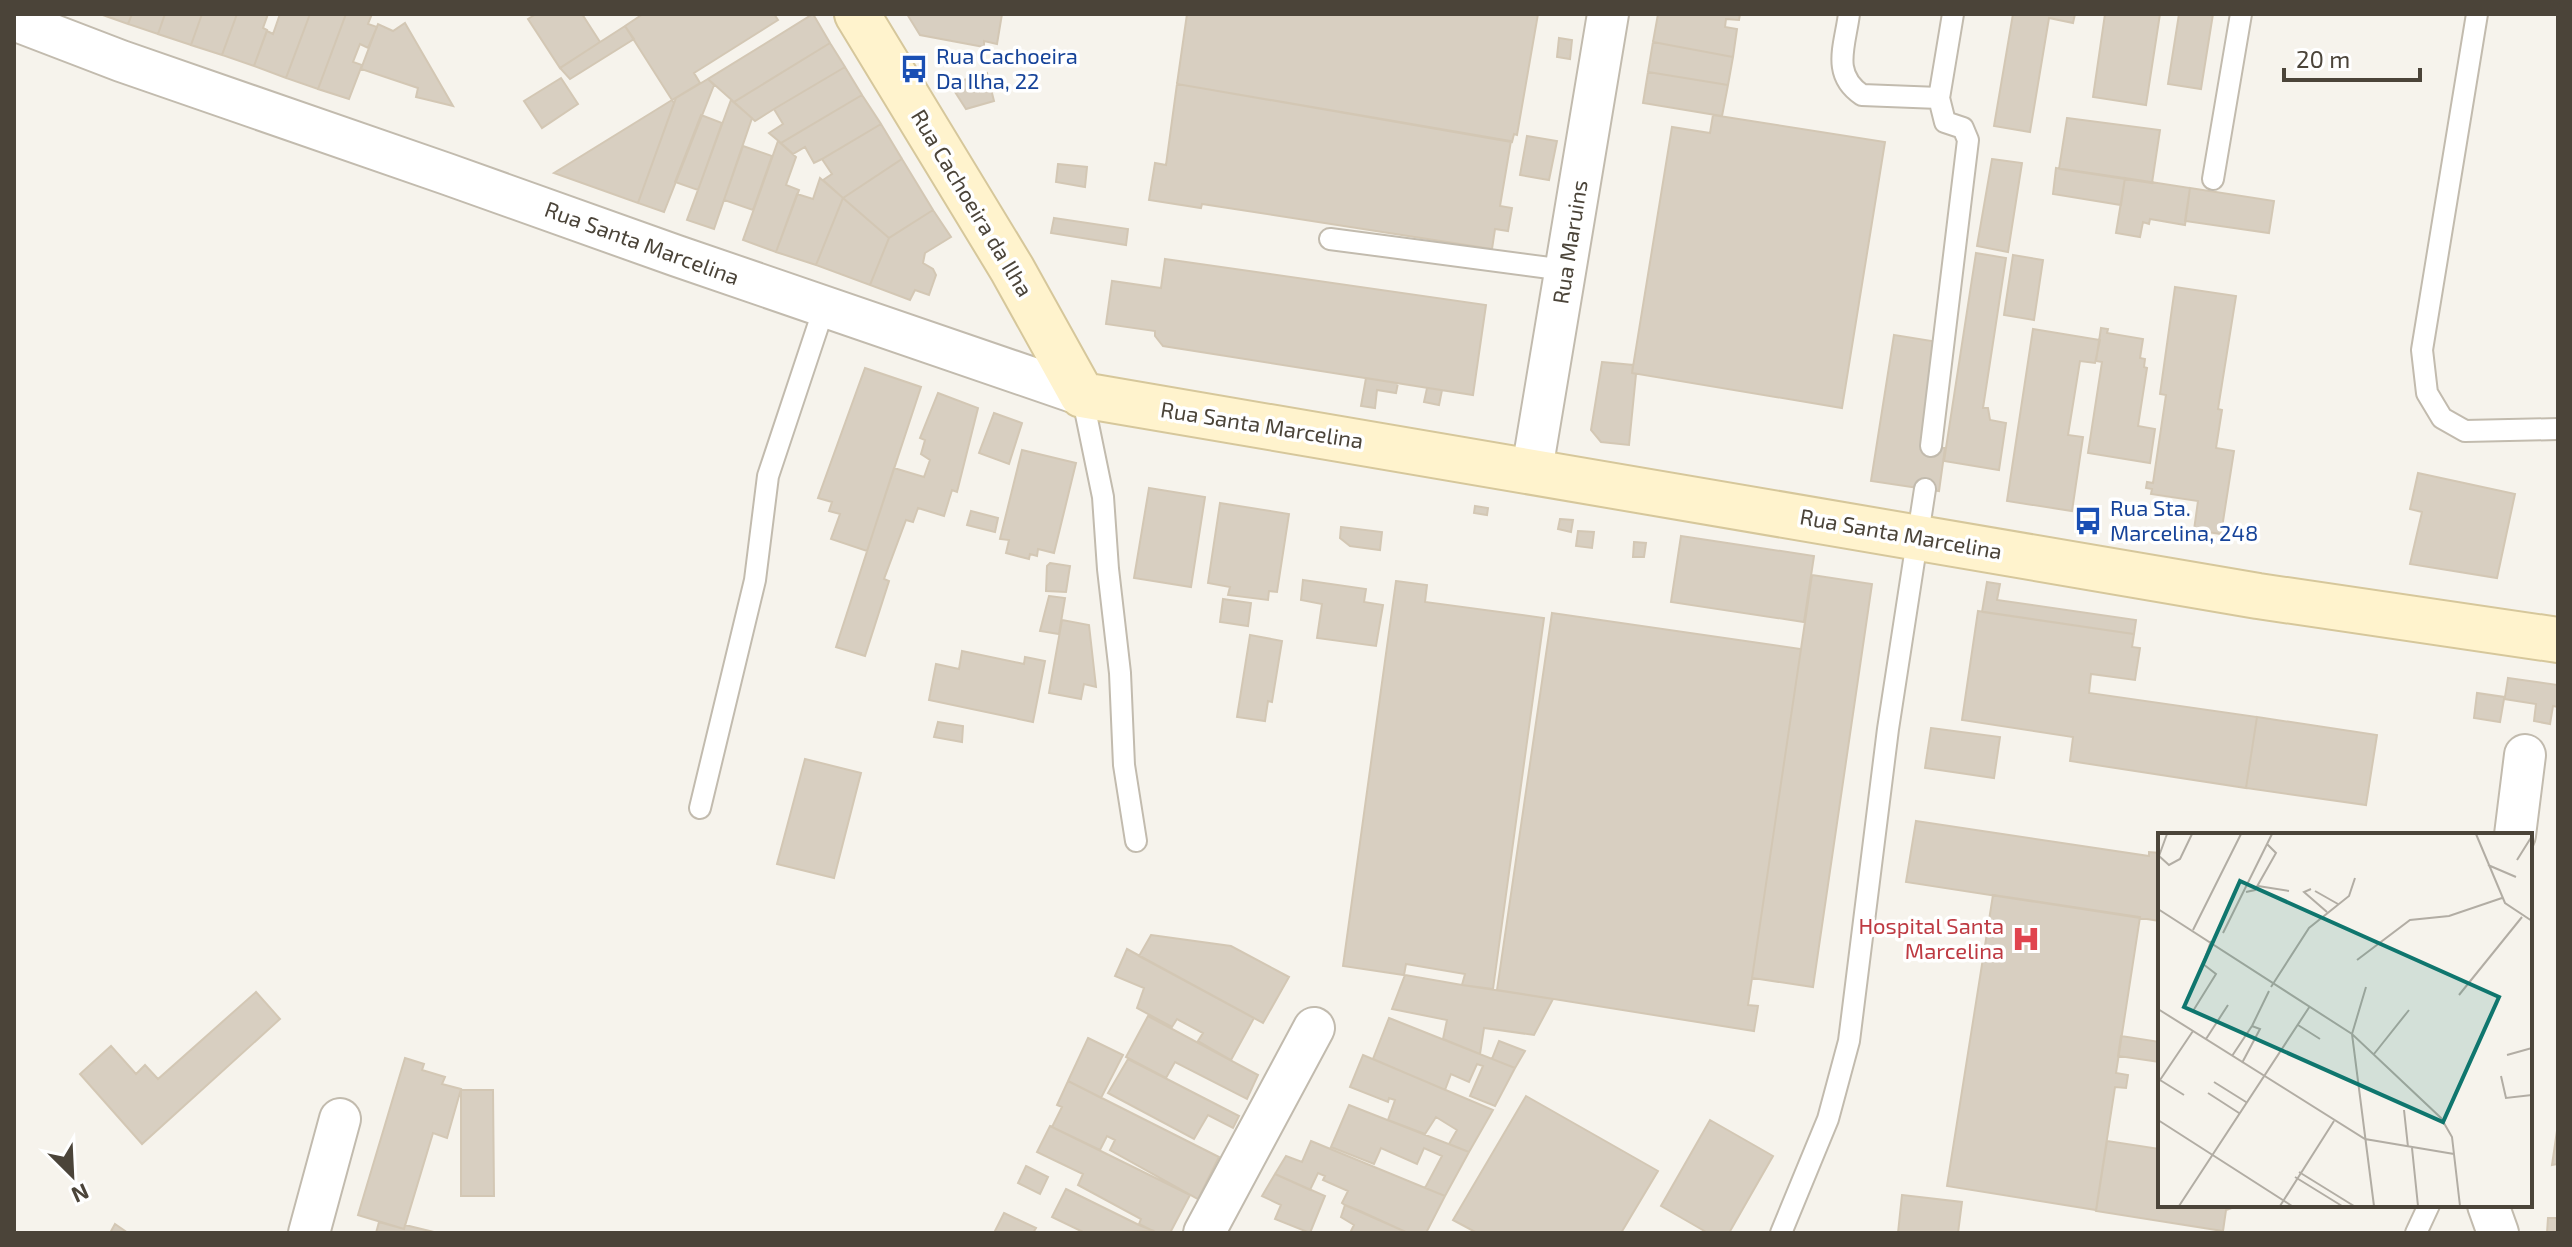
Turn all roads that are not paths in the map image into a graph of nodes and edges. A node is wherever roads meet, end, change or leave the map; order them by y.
1 (857, 14) edge
2 (1608, 14) edge
3 (1849, 14) edge
4 (1953, 14) edge
5 (2241, 14) edge
6 (2477, 14) edge
7 (14, 20) edge
8 (1939, 98) junction
9 (2213, 179) dead end
10 (1330, 239) dead end
11 (1565, 270) junction
12 (824, 308) junction
13 (1082, 395) junction
14 (2558, 429) edge
15 (1931, 446) dead end
16 (1532, 470) junction
17 (1925, 489) dead end
18 (1917, 536) junction
19 (2558, 640) edge
20 (2525, 755) dead end
21 (700, 808) dead end
22 (2515, 833) edge
23 (1136, 841) dead end
24 (1314, 1028) dead end
25 (340, 1119) dead end
26 (2428, 1207) edge
27 (2489, 1207) edge
28 (309, 1233) edge
29 (1204, 1233) edge
30 (1781, 1233) edge
31 (2416, 1233) edge
32 (2498, 1233) edge

1 - 13 street, Rua Cachoeira da Ilha
2 - 11 street, Rua Maruins
3 - 8 lane
4 - 8 lane
5 - 9 lane
6 - 14 lane
7 - 12 street, Rua Santa Marcelina
8 - 15 lane
10 - 11 lane
11 - 16 street, Rua Maruins
12 - 13 street, Rua Santa Marcelina
12 - 21 lane
13 - 16 street, Rua Santa Marcelina
13 - 23 lane
16 - 18 street, Rua Santa Marcelina
17 - 18 lane
18 - 19 street, Rua Santa Marcelina
18 - 30 lane
20 - 22 street
24 - 29 street
25 - 28 street
26 - 31 lane
27 - 32 street

